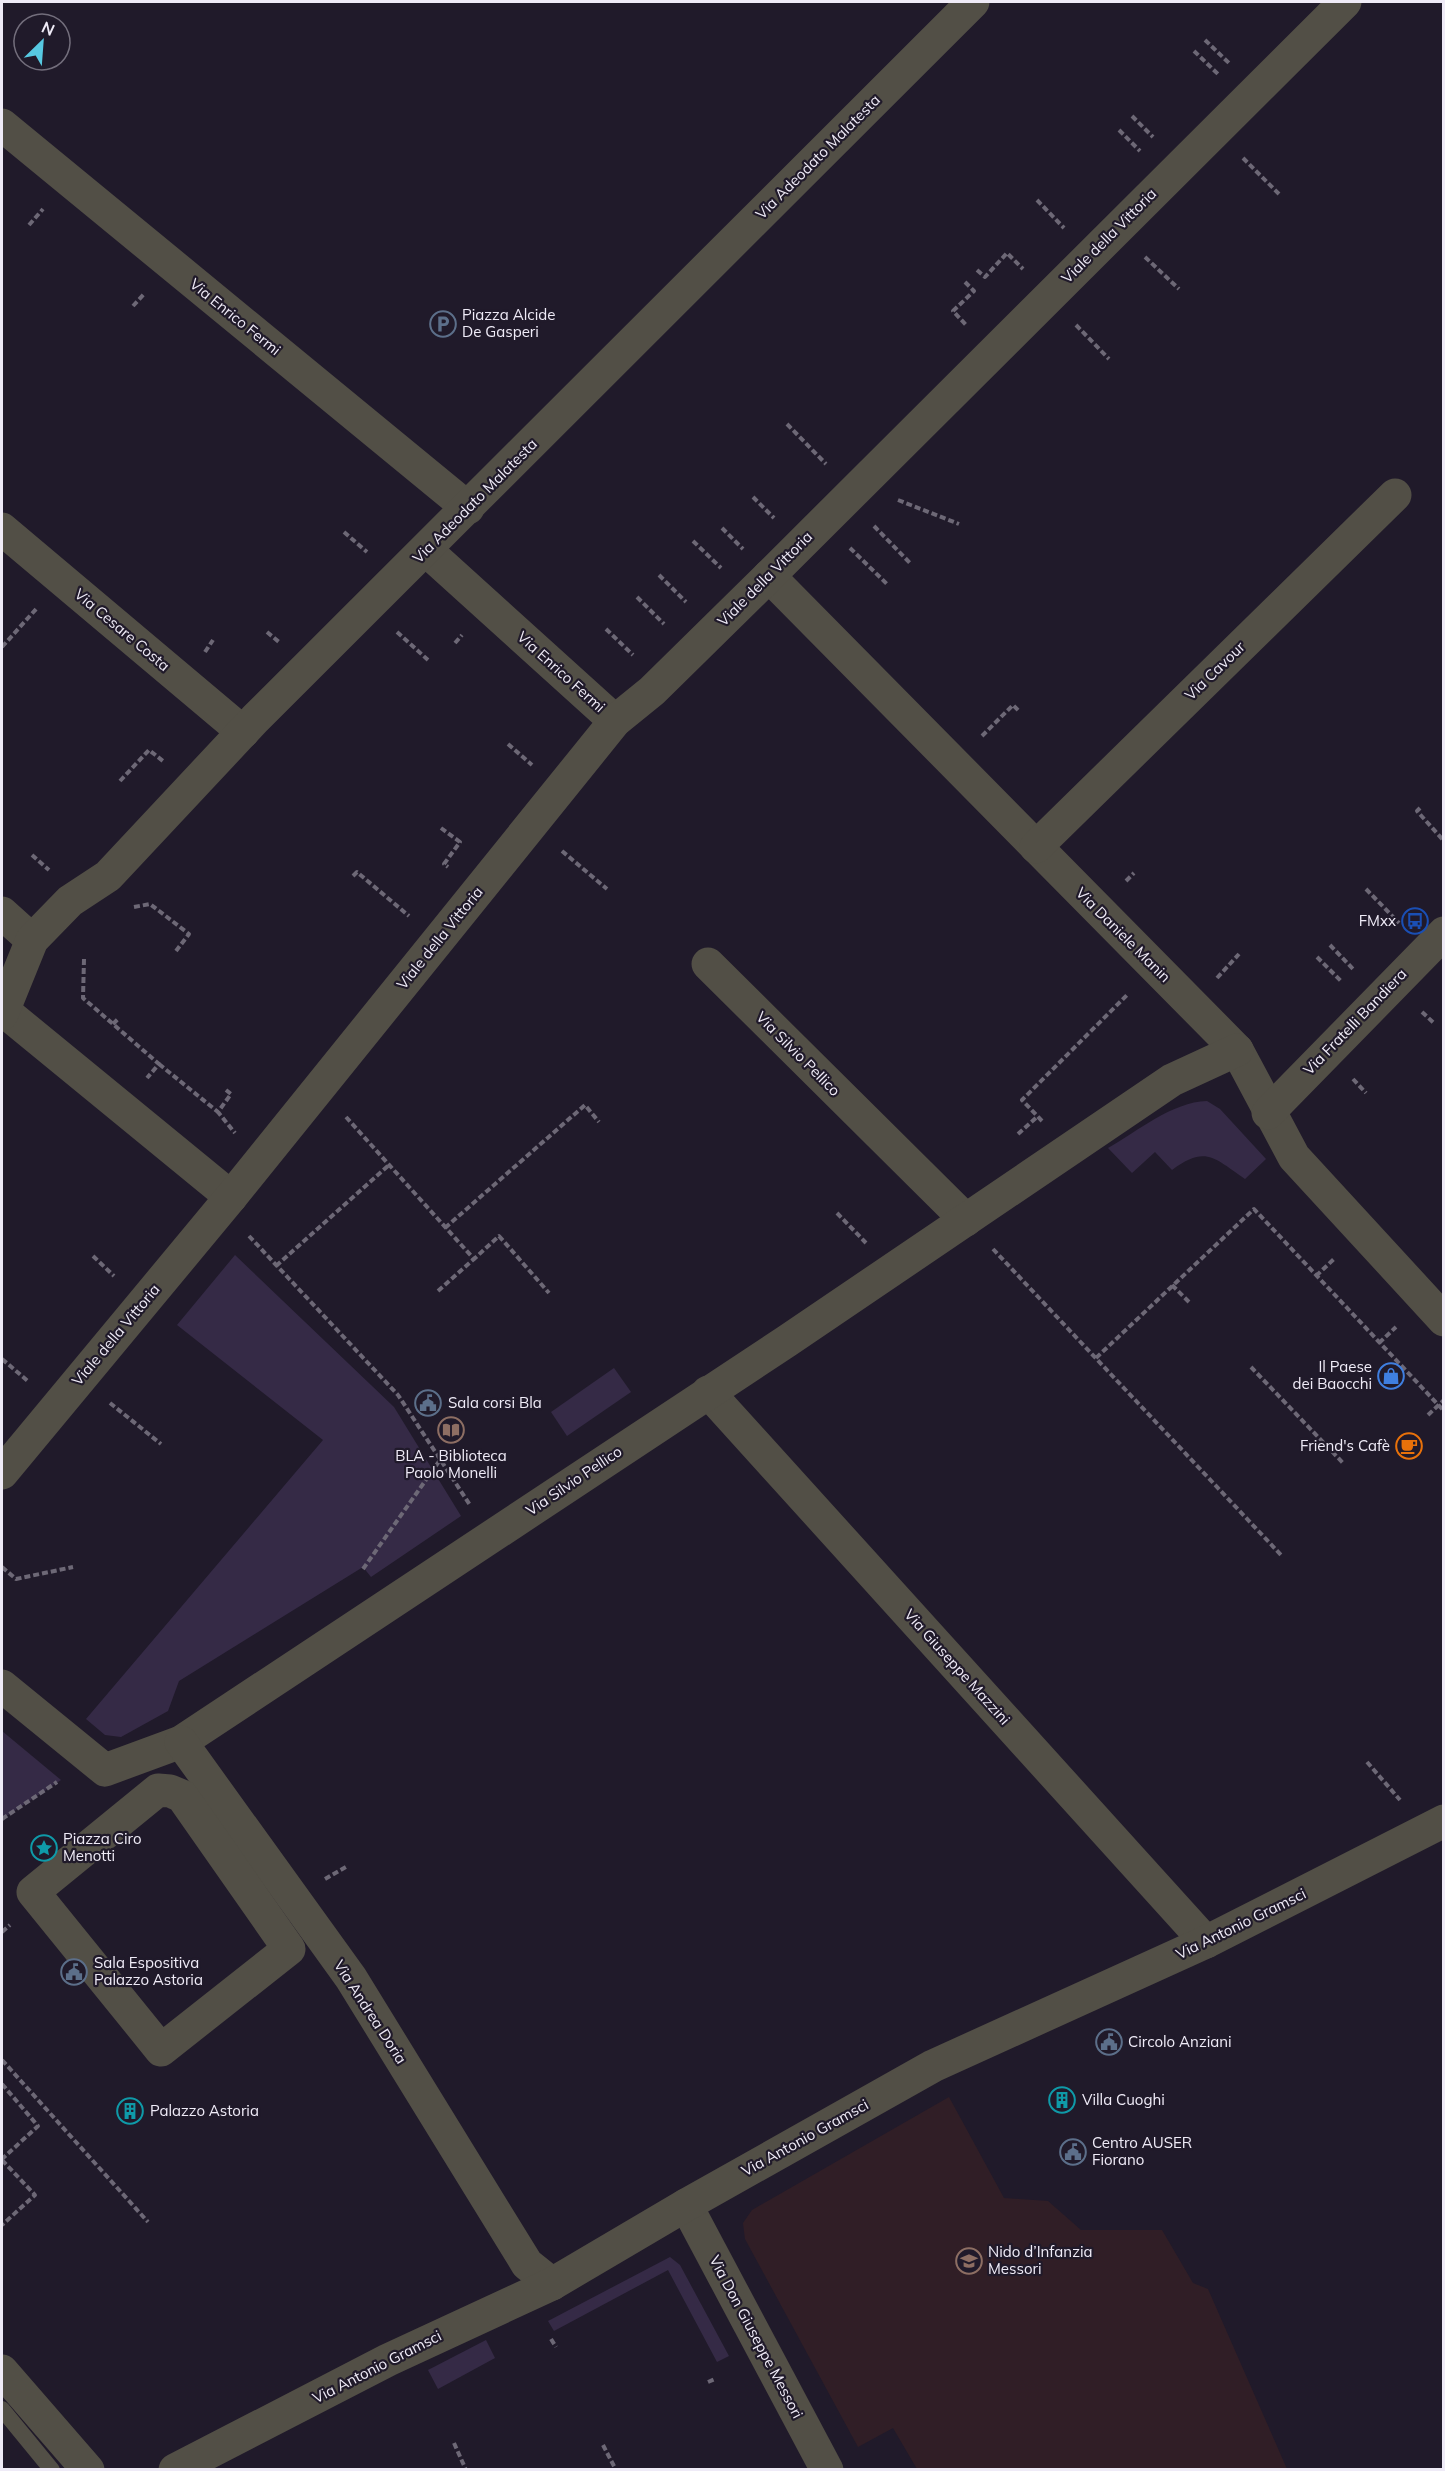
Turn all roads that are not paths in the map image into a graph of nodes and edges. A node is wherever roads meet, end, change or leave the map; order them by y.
1 (973, 2) edge
2 (1345, 2) edge
3 (2, 125) edge
4 (1395, 495) dead end
5 (468, 508) junction
6 (2, 529) edge
7 (426, 550) junction
8 (758, 565) junction
9 (615, 721) junction
10 (243, 732) junction
11 (1036, 847) junction
12 (2, 913) edge
13 (1443, 933) edge
14 (32, 940) junction
15 (708, 964) dead end
16 (3, 1012) edge
17 (1237, 1050) junction
18 (1268, 1113) junction
19 (231, 1197) junction
20 (966, 1220) junction
21 (1443, 1320) edge
22 (708, 1392) junction
23 (2, 1473) edge
24 (2, 1686) edge
25 (181, 1742) junction
26 (124, 1818) joint
27 (1443, 1821) edge
28 (1206, 1942) junction
29 (686, 2205) junction
30 (552, 2284) junction
31 (2, 2371) edge
32 (2, 2409) edge
33 (52, 2469) edge
34 (88, 2469) edge
35 (175, 2469) edge
36 (827, 2469) edge

1 - 5 street, Via Adeodato Malatesta
2 - 8 street, Viale della Vittoria
3 - 5 street, Via Enrico Fermi
4 - 11 street, Via Cavour
5 - 7 street, Via Adeodato Malatesta
6 - 10 street, Via Cesare Costa
7 - 9 street, Via Enrico Fermi
7 - 10 street, Via Adeodato Malatesta
8 - 9 street, Viale della Vittoria
8 - 11 street, Via Daniele Manin
9 - 19 street, Viale della Vittoria
10 - 14 street, Via Adeodato Malatesta
11 - 17 street, Via Daniele Manin
12 - 14 street
13 - 18 street, Via Fratelli Bandiera
14 - 16 street, Via Adeodato Malatesta
15 - 20 street, Via Silvio Pellico
16 - 19 street
17 - 18 street, Via Daniele Manin
17 - 20 street, Via Silvio Pellico
18 - 21 street, Via Daniele Manin
19 - 23 street, Viale della Vittoria
20 - 22 street, Via Silvio Pellico
22 - 25 street, Via Silvio Pellico
22 - 28 street, Via Giuseppe Mazzini
24 - 25 street
25 - 30 street, Via Andrea Doria
26 - 26 street
27 - 28 street, Via Antonio Gramsci
28 - 29 street, Via Antonio Gramsci
29 - 30 street, Via Antonio Gramsci
29 - 36 street, Via Don Giuseppe Messori
30 - 35 street, Via Antonio Gramsci
31 - 34 street
32 - 33 lane

